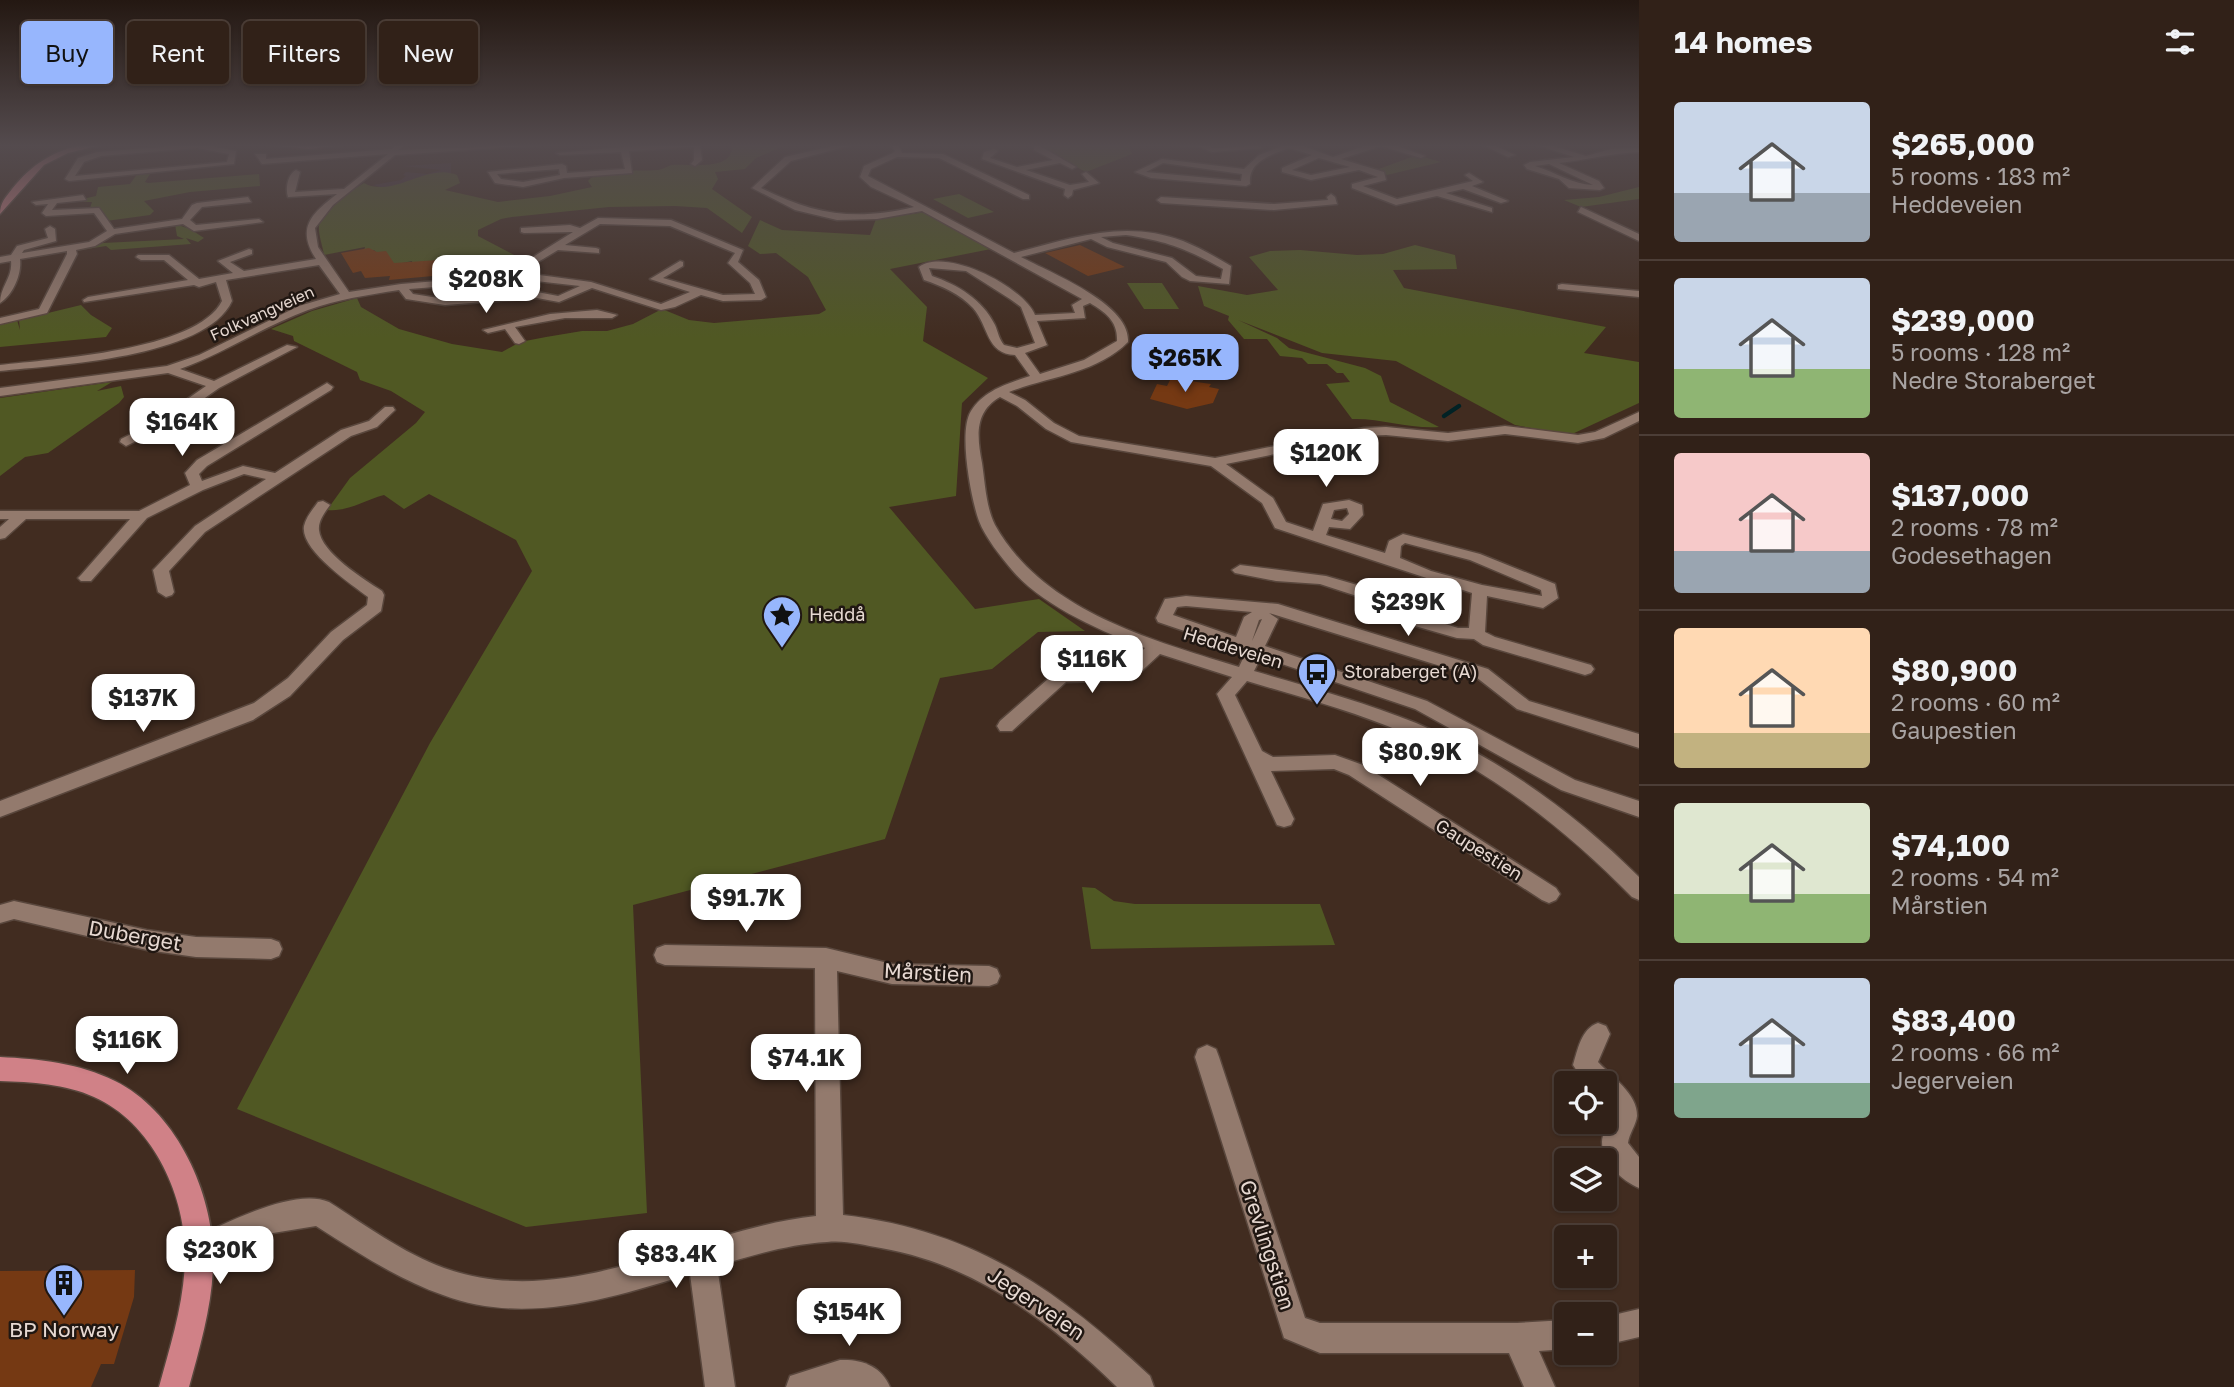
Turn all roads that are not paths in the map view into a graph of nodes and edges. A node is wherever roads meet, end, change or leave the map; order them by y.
1 (49, 209) edge
2 (194, 209) edge
3 (323, 209) edge
4 (800, 209) edge
5 (919, 209) edge
6 (924, 209) edge
7 (1208, 209) edge
8 (1482, 209) edge
9 (1580, 210) dead end
10 (1489, 211) dead end
11 (1254, 217) dead end
12 (523, 219) dead end
13 (261, 220) dead end
14 (185, 221) junction
15 (50, 229) dead end
16 (112, 232) junction
17 (582, 232) junction
18 (1094, 237) junction
19 (1639, 238) edge
20 (557, 247) junction
21 (71, 249) junction
22 (249, 252) dead end
23 (1013, 256) junction
24 (141, 257) dead end
25 (320, 257) junction
26 (15, 259) junction
27 (0, 260) edge
28 (583, 262) dead end
29 (680, 264) dead end
30 (244, 276) junction
31 (527, 277) junction
32 (221, 280) junction
33 (199, 284) junction
34 (591, 285) junction
35 (401, 287) junction
36 (1562, 287) dead end
37 (701, 292) junction
38 (1008, 293) junction
39 (1639, 294) edge
40 (346, 295) junction
41 (990, 295) dead end
42 (561, 299) junction
43 (1090, 299) junction
44 (0, 300) edge
45 (88, 300) dead end
46 (560, 316) junction
47 (612, 316) dead end
48 (1030, 318) junction
49 (0, 321) edge
50 (508, 326) junction
51 (488, 330) dead end
52 (519, 341) dead end
53 (291, 347) dead end
54 (1018, 351) junction
55 (109, 356) junction
56 (0, 368) edge
57 (169, 369) junction
58 (97, 378) junction
59 (1038, 379) junction
60 (215, 385) junction
61 (327, 387) dead end
62 (0, 392) edge
63 (1000, 392) junction
64 (389, 410) dead end
65 (1639, 416) edge
66 (126, 442) dead end
67 (1215, 462) junction
68 (278, 478) junction
69 (198, 487) junction
70 (323, 505) dead end
71 (0, 515) edge
72 (142, 515) junction
73 (21, 516) junction
74 (1323, 522) dead end
75 (0, 535) edge
76 (1318, 538) junction
77 (1392, 560) junction
78 (1240, 570) dead end
79 (86, 578) dead end
80 (1480, 590) junction
81 (166, 592) dead end
82 (1266, 616) dead end
83 (1477, 634) junction
84 (1158, 646) junction
85 (1250, 646) junction
86 (1585, 669) dead end
87 (1244, 674) junction
88 (1006, 726) dead end
89 (1639, 741) edge
90 (1256, 756) junction
91 (0, 809) edge
92 (1639, 809) edge
93 (1284, 819) dead end
94 (1639, 891) edge
95 (1549, 894) dead end
96 (0, 914) edge
97 (271, 949) dead end
98 (664, 955) dead end
99 (826, 958) junction
100 (989, 976) dead end
101 (1598, 1034) dead end
102 (1207, 1057) dead end
103 (0, 1069) edge
104 (1590, 1071) edge
105 (1617, 1100) edge
106 (1639, 1175) edge
107 (830, 1228) junction
108 (199, 1250) junction
109 (702, 1256) junction
110 (1639, 1323) edge
111 (1617, 1328) edge
112 (1554, 1336) edge
113 (1517, 1338) junction
114 (174, 1387) edge
115 (720, 1387) edge
116 (801, 1387) edge
117 (875, 1387) edge
118 (1139, 1387) edge
119 (1540, 1387) edge

1 - 16 street
2 - 14 street
3 - 25 street
4 - 5 street
6 - 23 street, Heddeveien
7 - 11 street
8 - 10 street
9 - 19 street
12 - 17 street
13 - 14 street
14 - 16 street
15 - 26 street
16 - 21 street
17 - 20 street
17 - 37 street
18 - 18 street
18 - 23 street
20 - 28 street
20 - 31 street
21 - 26 street
21 - 49 street
22 - 30 street
23 - 43 street, Heddeveien
24 - 33 street
25 - 30 street
25 - 40 street
26 - 27 street
26 - 44 street
29 - 37 street
30 - 32 street
31 - 34 street, Folkvangveien
31 - 35 street, Folkvangveien
32 - 33 street
32 - 55 street
33 - 45 street
34 - 37 street, Folkvangveien
34 - 42 street
35 - 40 street, Folkvangveien
35 - 42 street
36 - 39 street
38 - 41 street
38 - 48 street
38 - 54 street
40 - 57 street, Folkvangveien
42 - 46 street
43 - 48 street
43 - 59 street, Heddeveien
46 - 47 street
46 - 50 street
48 - 54 street
50 - 51 street
50 - 52 street
53 - 60 street
54 - 59 street
55 - 56 street
55 - 58 street
57 - 58 street, Folkvangveien
57 - 60 street
58 - 62 street, Folkvangveien
59 - 63 street, Heddeveien
60 - 66 street
61 - 69 street
63 - 67 street
63 - 84 street, Heddeveien
64 - 68 street
65 - 67 street
67 - 76 street
68 - 69 street
68 - 81 street
69 - 72 street
70 - 91 street
71 - 73 street
72 - 73 street
72 - 79 street
73 - 75 street
74 - 76 street
76 - 77 street
77 - 80 street
77 - 80 street
78 - 83 street
80 - 83 street
82 - 85 street
83 - 86 street
84 - 87 street, Heddeveien
84 - 88 street
85 - 87 street
85 - 89 street
85 - 92 street
87 - 90 street
87 - 94 street, Heddeveien
90 - 93 street
90 - 95 street, Gaupestien
96 - 97 street, Duberget
98 - 99 street, Mårstien
99 - 100 street, Mårstien
99 - 107 street
101 - 104 street
102 - 113 street, Grevlingstien
103 - 108 main road
105 - 106 street
107 - 109 street, Jegerveien
107 - 118 street, Jegerveien
108 - 109 street, Jegerveien
108 - 114 main road
109 - 115 street
110 - 111 street
112 - 113 street
113 - 119 street
116 - 117 street

